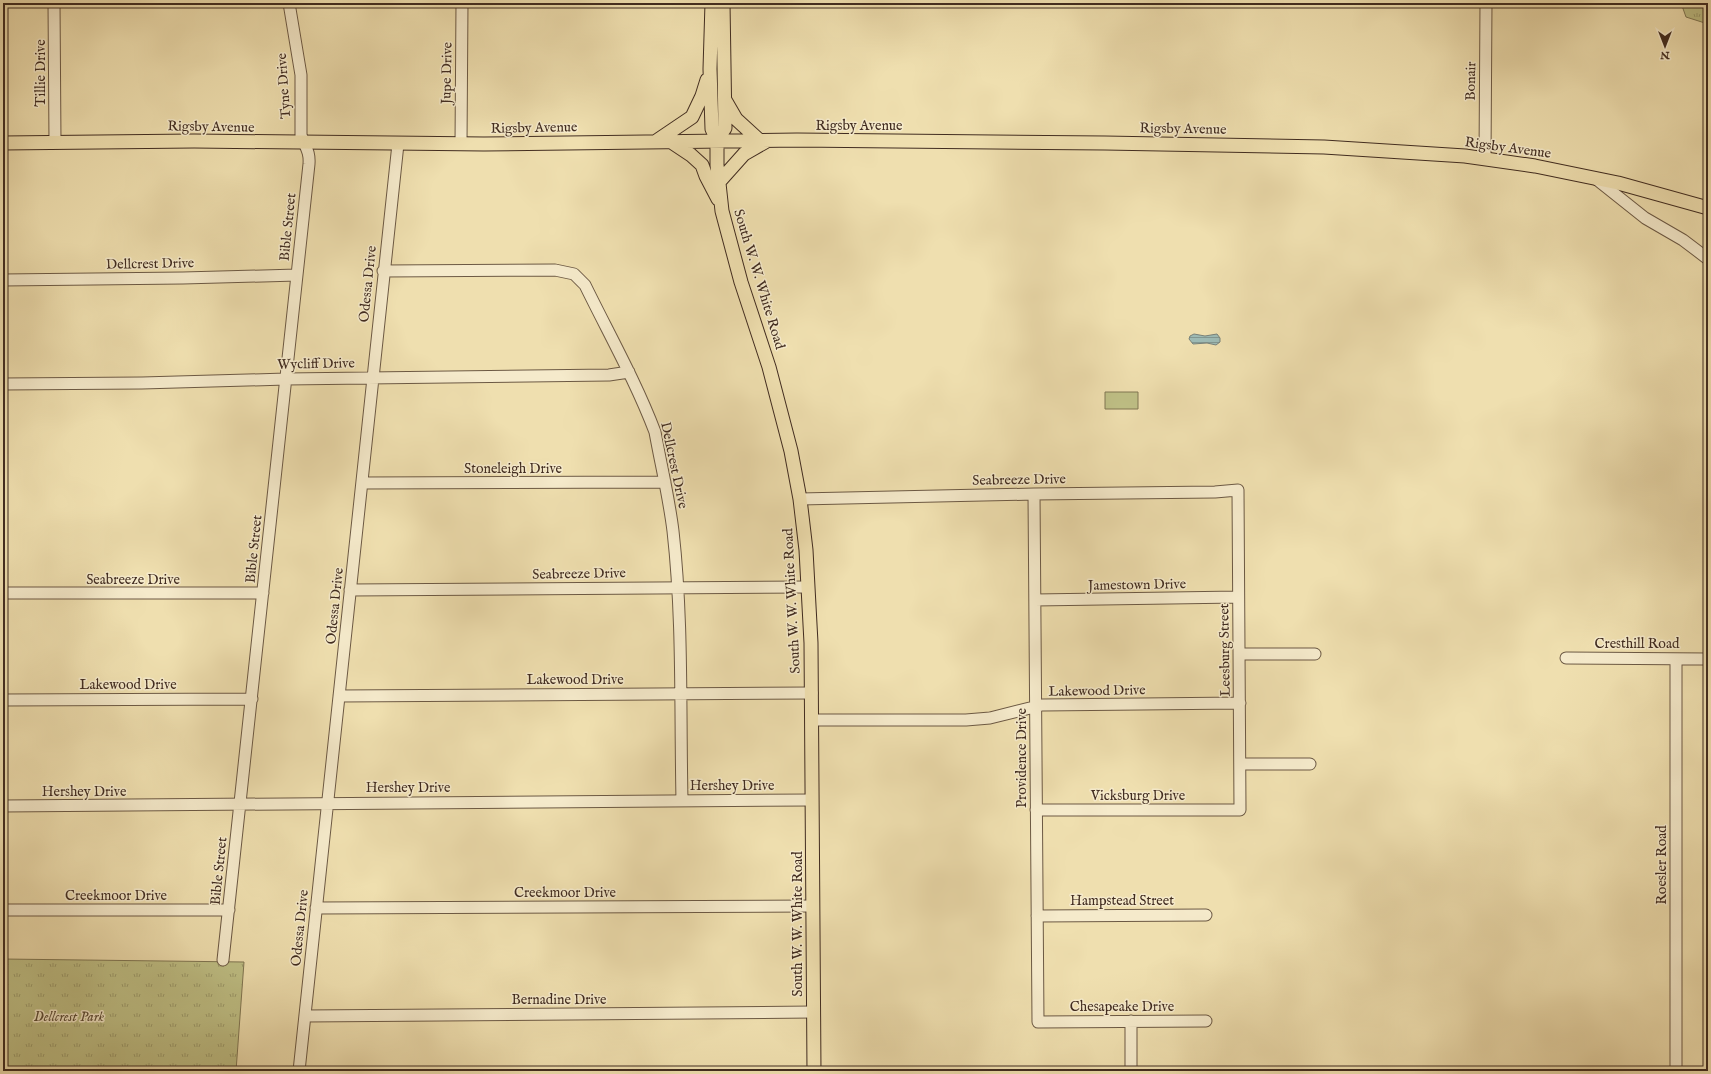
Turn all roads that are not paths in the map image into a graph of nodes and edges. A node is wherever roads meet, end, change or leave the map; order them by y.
1 (54, 3) edge
2 (289, 3) edge
3 (462, 3) edge
4 (712, 3) edge
5 (723, 3) edge
6 (1486, 3) edge
7 (710, 75) junction
8 (725, 82) junction
9 (725, 100) junction
10 (717, 140) junction
11 (670, 141) junction
12 (765, 141) junction
13 (55, 142) junction
14 (656, 142) junction
15 (3, 143) edge
16 (304, 143) junction
17 (398, 144) junction
18 (461, 144) junction
19 (1484, 158) junction
20 (1596, 179) junction
21 (719, 182) junction
22 (721, 205) junction
23 (1708, 208) edge
24 (1708, 259) edge
25 (383, 271) junction
26 (297, 275) junction
27 (3, 280) edge
28 (628, 372) junction
29 (373, 377) junction
30 (286, 378) junction
31 (3, 384) edge
32 (665, 482) junction
33 (362, 483) junction
34 (1238, 490) joint
35 (1034, 494) junction
36 (800, 499) junction
37 (808, 587) junction
38 (678, 588) junction
39 (350, 590) junction
40 (3, 593) edge
41 (263, 593) junction
42 (1238, 597) junction
43 (1035, 600) junction
44 (1239, 654) junction
45 (1315, 654) dead end
46 (1566, 658) dead end
47 (1676, 658) junction
48 (1708, 659) edge
49 (812, 693) junction
50 (680, 694) junction
51 (339, 696) junction
52 (252, 699) junction
53 (3, 700) edge
54 (1240, 703) junction
55 (1036, 706) junction
56 (812, 720) junction
57 (1240, 764) junction
58 (1310, 764) dead end
59 (682, 800) junction
60 (812, 800) junction
61 (328, 803) junction
62 (240, 804) junction
63 (3, 806) edge
64 (1036, 810) junction
65 (1240, 810) joint
66 (813, 906) junction
67 (316, 908) junction
68 (3, 910) edge
69 (229, 910) junction
70 (1206, 915) dead end
71 (1037, 916) junction
72 (223, 960) dead end
73 (814, 1012) junction
74 (305, 1016) junction
75 (1131, 1021) junction
76 (1206, 1021) dead end
77 (1038, 1022) joint
78 (299, 1071) edge
79 (814, 1071) edge
80 (1131, 1071) edge
81 (1676, 1071) edge

1 - 13 street, Tillie Drive
2 - 16 street, Tyne Drive
3 - 18 street, Jupe Drive
4 - 7 main road, South W. W. White Road
5 - 8 main road, South W. W. White Road
6 - 19 street, Bonair
7 - 8 main road
7 - 10 main road, South W. W. White Road
7 - 14 main road
8 - 9 main road, South W. W. White Road
9 - 10 main road, South W. W. White Road
9 - 12 main road
10 - 11 main road, Rigsby Avenue
10 - 12 main road, Rigsby Avenue
10 - 21 main road, South W. W. White Road
11 - 14 main road, Rigsby Avenue
11 - 22 main road
12 - 19 main road, Rigsby Avenue
12 - 21 main road
13 - 15 main road, Rigsby Avenue
13 - 16 main road, Rigsby Avenue
14 - 18 main road, Rigsby Avenue
16 - 17 main road, Rigsby Avenue
16 - 26 street, Bible Street
17 - 18 main road, Rigsby Avenue
17 - 25 street, Odessa Drive
19 - 20 main road, Rigsby Avenue
20 - 23 main road, Rigsby Avenue
20 - 24 street
21 - 22 main road, South W. W. White Road
22 - 36 main road, South W. W. White Road
25 - 28 street, Dellcrest Drive
25 - 29 street, Odessa Drive
26 - 27 street, Dellcrest Drive
26 - 30 street, Bible Street
28 - 29 street, Wycliff Drive
28 - 32 street, Dellcrest Drive
29 - 30 street, Wycliff Drive
29 - 33 street, Odessa Drive
30 - 31 street, Wycliff Drive
30 - 41 street, Bible Street
32 - 33 street, Stoneleigh Drive
32 - 38 street, Dellcrest Drive
33 - 39 street, Odessa Drive
34 - 35 street, Seabreeze Drive
34 - 42 street, Leesburg Street
35 - 36 street, Seabreeze Drive
35 - 43 street, Providence Drive
36 - 37 main road, South W. W. White Road
37 - 38 street, Seabreeze Drive
37 - 49 main road, South W. W. White Road
38 - 39 street, Seabreeze Drive
38 - 50 street, Dellcrest Drive
39 - 51 street, Odessa Drive
40 - 41 street, Seabreeze Drive
41 - 52 street, Bible Street
42 - 43 street, Jamestown Drive
42 - 44 street, Leesburg Street
43 - 55 street, Providence Drive
44 - 45 street
44 - 54 street, Leesburg Street
46 - 47 street, Cresthill Road
47 - 48 street, Cresthill Road
47 - 81 street, Roesler Road
49 - 50 street, Lakewood Drive
49 - 56 main road, South W. W. White Road
50 - 51 street, Lakewood Drive
50 - 59 street, Dellcrest Drive
51 - 61 street, Odessa Drive
52 - 53 street, Lakewood Drive
52 - 62 street, Bible Street
54 - 55 street, Lakewood Drive
54 - 57 street, Leesburg Street
55 - 56 street, Lakewood Drive
55 - 64 street, Providence Drive
56 - 60 main road, South W. W. White Road
57 - 58 street
57 - 65 street, Leesburg Street
59 - 60 street, Hershey Drive
59 - 61 street, Hershey Drive
60 - 66 main road, South W. W. White Road
61 - 62 street, Hershey Drive
61 - 67 street, Odessa Drive
62 - 63 street, Hershey Drive
62 - 69 street, Bible Street
64 - 65 street, Vicksburg Drive
64 - 71 street, Providence Drive
66 - 67 street, Creekmoor Drive
66 - 73 main road, South W. W. White Road
67 - 74 street, Odessa Drive
68 - 69 street, Creekmoor Drive
69 - 72 street, Bible Street
70 - 71 street, Hampstead Street
71 - 77 street, Providence Drive
73 - 74 street, Bernadine Drive
73 - 79 main road, South W. W. White Road
74 - 78 street, Odessa Drive
75 - 76 street, Chesapeake Drive
75 - 77 street, Chesapeake Drive
75 - 80 street

